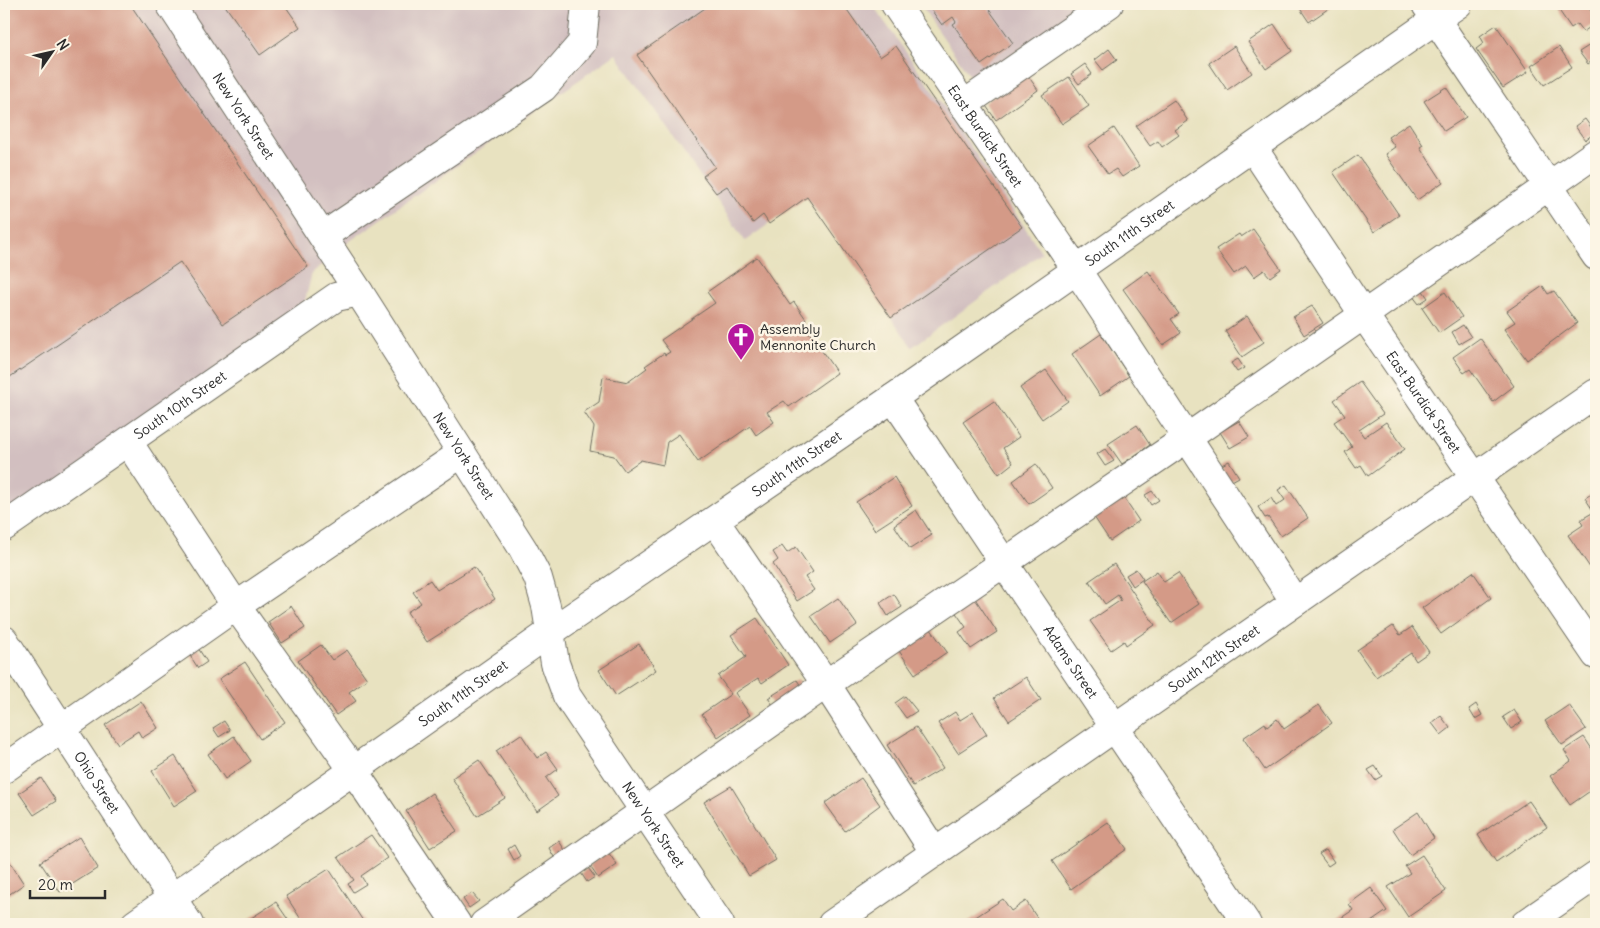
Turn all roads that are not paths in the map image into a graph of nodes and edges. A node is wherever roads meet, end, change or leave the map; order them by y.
1 (170, 4) edge
2 (586, 4) edge
3 (895, 4) edge
4 (1109, 4) edge
5 (1458, 4) edge
6 (1430, 12) edge
7 (964, 105) junction
8 (1253, 148) junction
9 (1596, 152) edge
10 (1548, 186) junction
11 (322, 236) junction
12 (1596, 256) edge
13 (1076, 269) junction
14 (359, 292) junction
15 (1364, 315) junction
16 (1596, 393) edge
17 (893, 398) junction
18 (1187, 438) junction
19 (128, 442) junction
20 (462, 452) junction
21 (1474, 476) junction
22 (715, 521) junction
23 (4, 527) edge
24 (1003, 562) junction
25 (1294, 602) junction
26 (236, 606) junction
27 (550, 633) junction
28 (4, 640) edge
29 (1596, 656) edge
30 (826, 684) junction
31 (61, 727) junction
32 (1115, 728) junction
33 (4, 768) edge
34 (353, 770) junction
35 (645, 811) junction
36 (935, 853) junction
37 (1596, 875) edge
38 (172, 899) junction
39 (135, 924) edge
40 (189, 924) edge
41 (457, 924) edge
42 (484, 924) edge
43 (720, 924) edge
44 (832, 924) edge
45 (1247, 924) edge
46 (1525, 924) edge

1 - 11 street, New York Street
2 - 11 street
3 - 7 street, East Burdick Street
4 - 7 street
5 - 6 street, South 11th Street
6 - 8 street, South 11th Street
6 - 10 street
7 - 13 street, East Burdick Street
8 - 13 street, South 11th Street
8 - 15 street, East Burdick Street
9 - 10 street
10 - 12 street
10 - 15 street
11 - 14 street, New York Street
13 - 17 street, South 11th Street
13 - 18 street, East Burdick Street
14 - 19 street, South 10th Street
14 - 20 street, New York Street
15 - 18 street
15 - 21 street, East Burdick Street
16 - 21 street, South 12th Street
17 - 22 street, South 11th Street
17 - 24 street, Adams Street
18 - 24 street
18 - 25 street, East Burdick Street
19 - 23 street, South 10th Street
19 - 26 street
20 - 26 street
20 - 27 street, New York Street
21 - 25 street, South 12th Street
21 - 29 street, East Burdick Street
22 - 27 street, South 11th Street
22 - 30 street
24 - 30 street
24 - 32 street, Adams Street
25 - 32 street, South 12th Street
26 - 31 street
26 - 34 street
27 - 34 street, South 11th Street
27 - 35 street, New York Street
28 - 31 street, Ohio Street
30 - 35 street
30 - 36 street
31 - 33 street
31 - 38 street, Ohio Street
32 - 36 street, South 12th Street
32 - 45 street, Adams Street
34 - 38 street, South 11th Street
34 - 41 street
35 - 42 street
35 - 43 street, New York Street
36 - 44 street, South 12th Street
37 - 46 street
38 - 39 street, South 11th Street
38 - 40 street, Ohio Street

